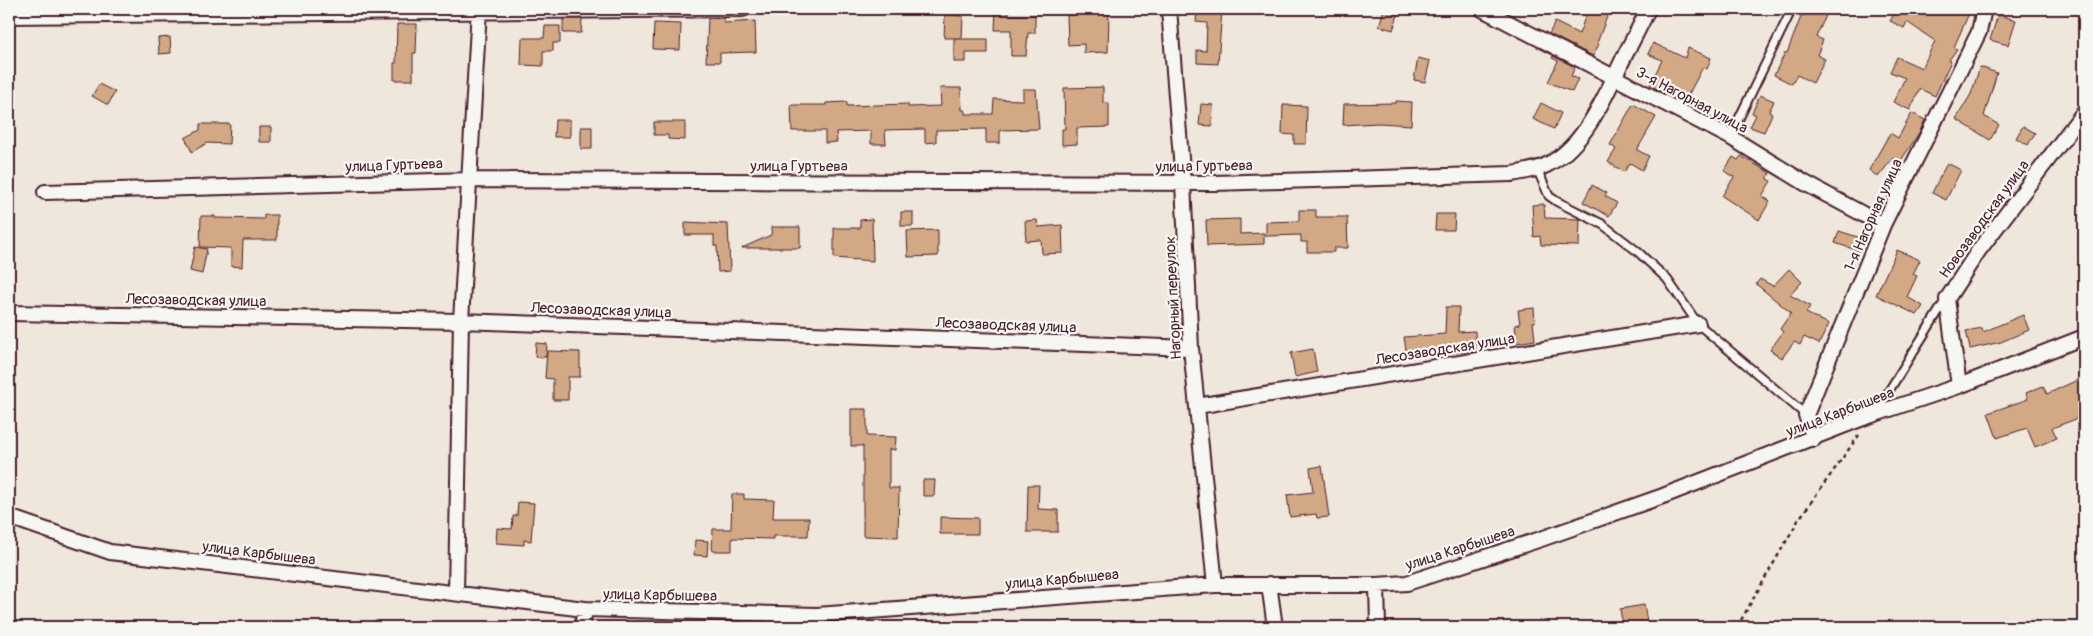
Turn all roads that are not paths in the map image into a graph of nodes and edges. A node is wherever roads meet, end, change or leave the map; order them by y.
1 (743, 9) edge
2 (1169, 9) edge
3 (1482, 9) edge
4 (1648, 9) edge
5 (1792, 9) edge
6 (1984, 9) edge
7 (479, 10) edge
8 (1496, 12) edge
9 (9, 16) edge
10 (1615, 77) junction
11 (2084, 112) edge
12 (1730, 137) junction
13 (1537, 169) junction
14 (471, 180) junction
15 (1183, 183) junction
16 (45, 192) dead end
17 (1883, 225) junction
18 (1947, 299) junction
19 (9, 313) edge
20 (461, 321) junction
21 (1698, 324) junction
22 (2084, 337) edge
23 (1191, 348) junction
24 (1959, 386) junction
25 (1198, 406) junction
26 (1806, 415) junction
27 (1873, 416) junction
28 (1814, 439) junction
29 (9, 517) edge
30 (1268, 584) junction
31 (1215, 585) junction
32 (1377, 585) junction
33 (456, 593) junction
34 (586, 610) junction
35 (582, 627) edge
36 (1275, 627) edge
37 (1378, 627) edge

1 - 7 street
2 - 15 street, Нагорный переулок
3 - 8 street, 3-я Нагорная улица
4 - 10 street
5 - 12 lane
6 - 17 street, 1-я Нагорная улица
7 - 9 street
7 - 14 street
8 - 10 street, 3-я Нагорная улица
10 - 12 street, 3-я Нагорная улица
10 - 13 street, улица Гуртьева
11 - 18 street, Новозаводская улица
12 - 17 street, 3-я Нагорная улица
13 - 15 street, улица Гуртьева
13 - 21 lane
14 - 15 street, улица Гуртьева
14 - 16 street, улица Гуртьева
14 - 20 street
15 - 23 street, Нагорный переулок
17 - 26 street, 1-я Нагорная улица
18 - 24 street, Новозаводская улица
18 - 27 lane
19 - 20 street, Лесозаводская улица
20 - 23 street, Лесозаводская улица
20 - 33 street
21 - 25 street, Лесозаводская улица
21 - 26 lane
22 - 24 street, улица Карбышева
23 - 25 street, Нагорный переулок
24 - 27 street, улица Карбышева
25 - 31 street, Нагорный переулок
26 - 28 street
27 - 28 street, улица Карбышева
28 - 32 street, улица Карбышева
29 - 33 street, улица Карбышева
30 - 31 street, улица Карбышева
30 - 32 street, улица Карбышева
30 - 36 street
31 - 34 street, улица Карбышева
32 - 37 street
33 - 34 street, улица Карбышева
34 - 35 street

